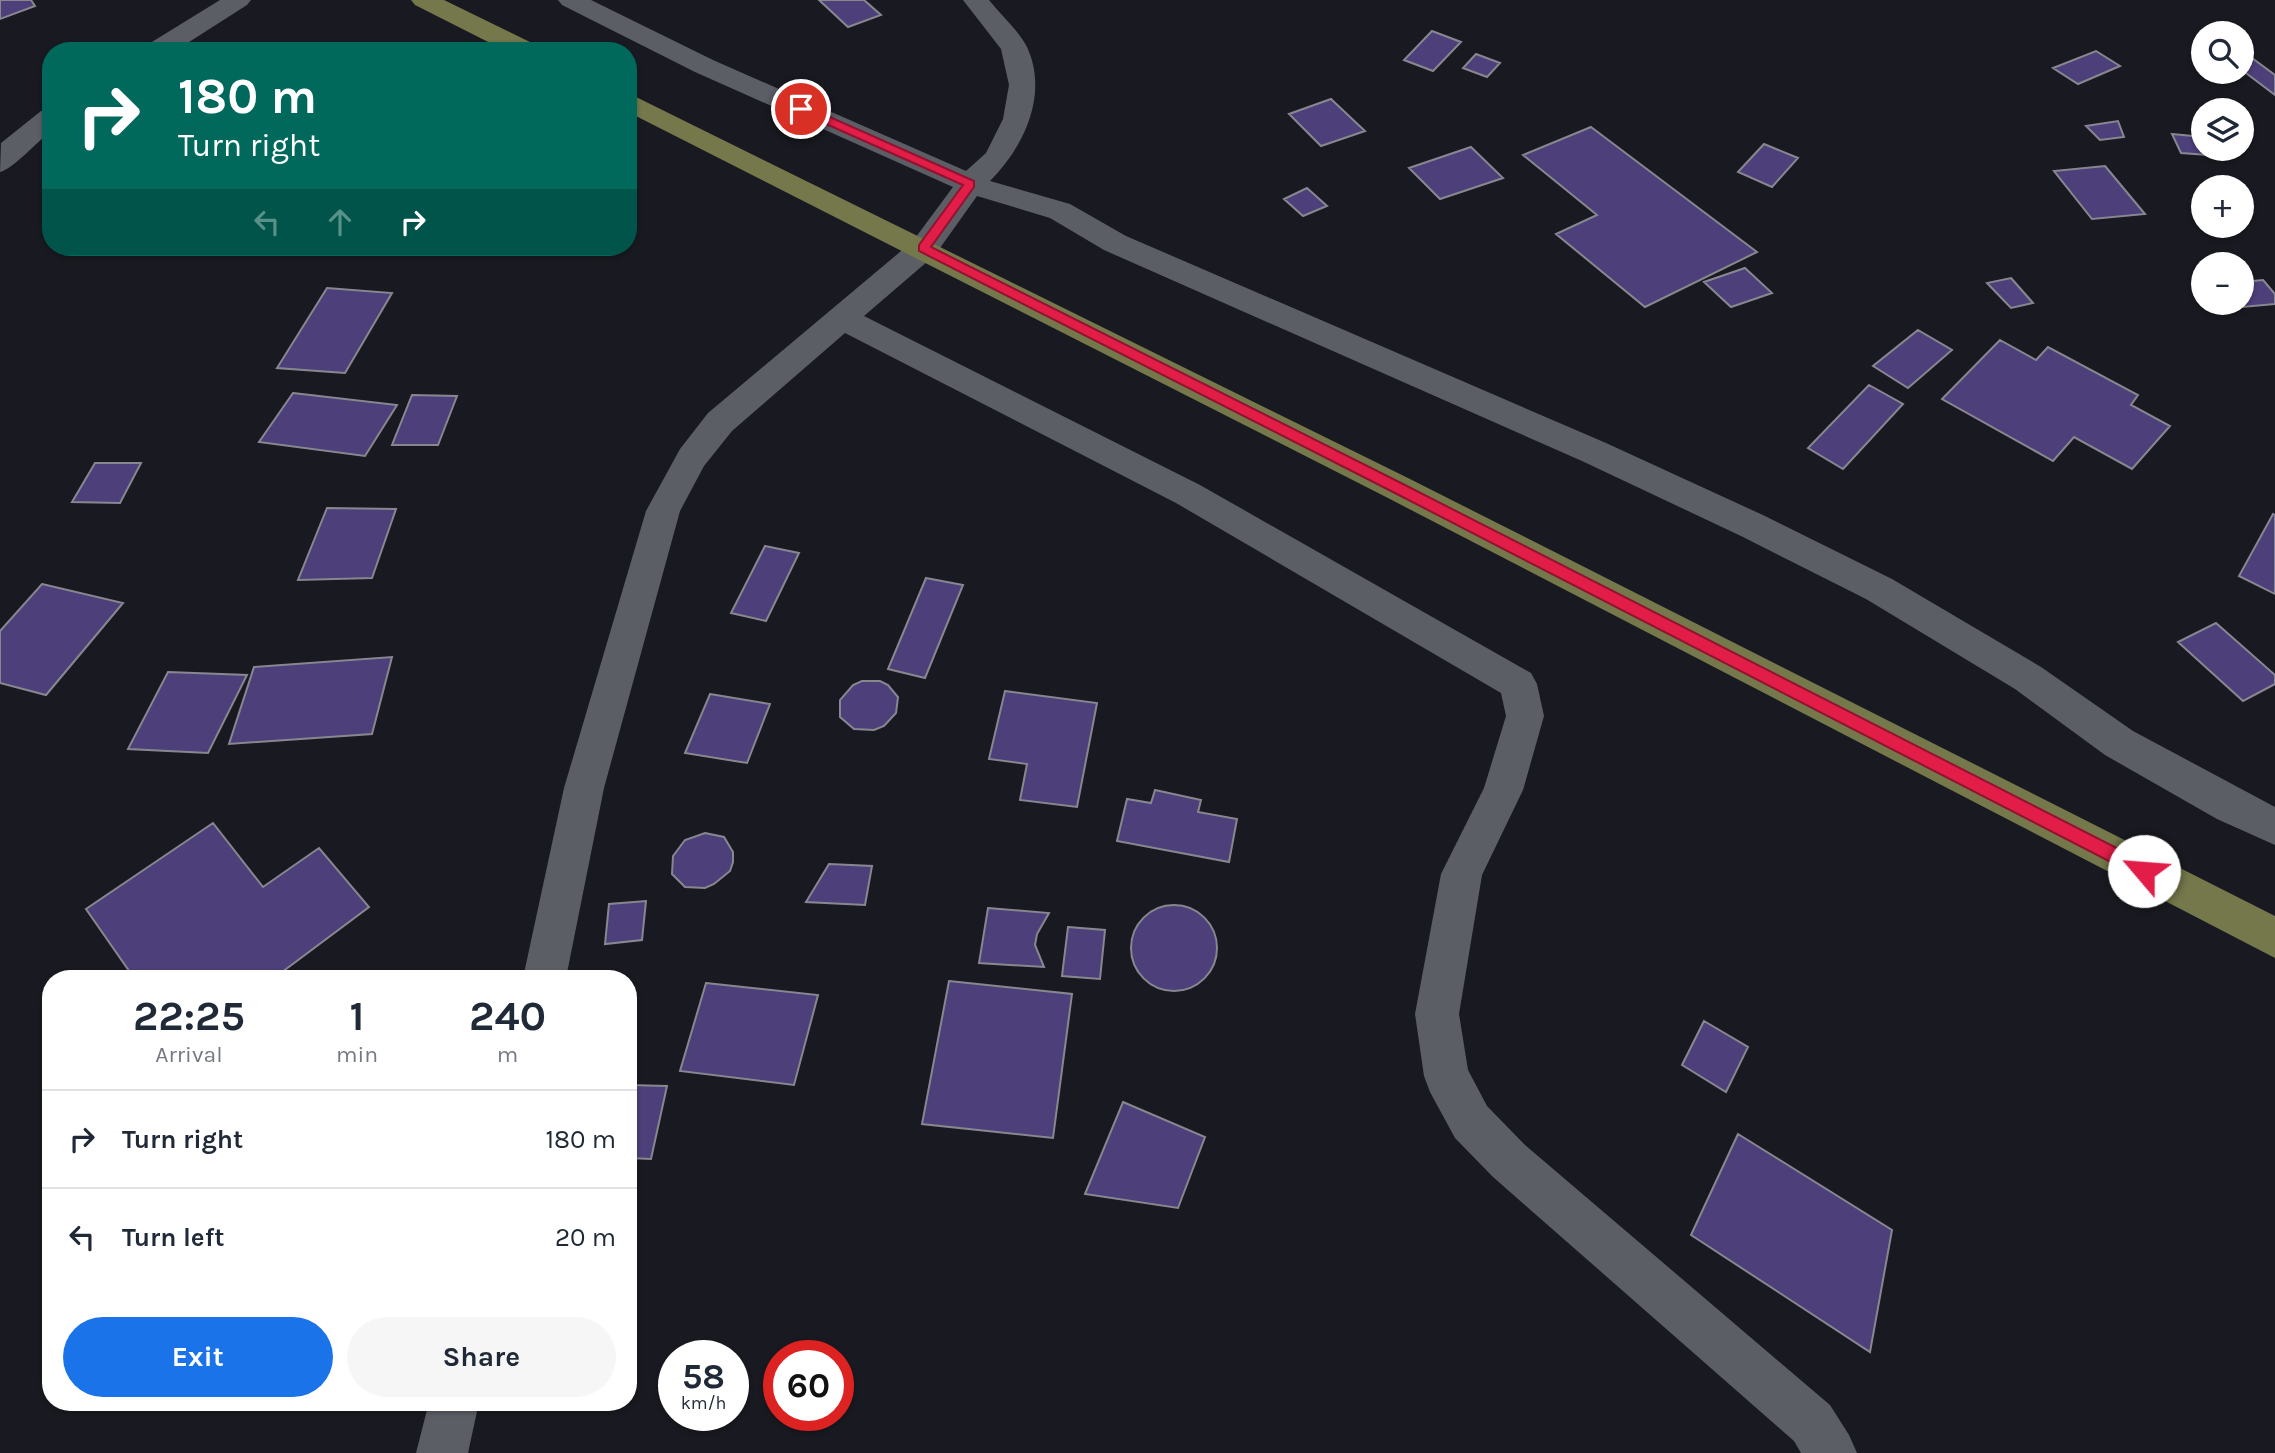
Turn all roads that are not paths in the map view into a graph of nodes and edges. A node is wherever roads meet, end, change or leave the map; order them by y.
1 (238, 0) edge
2 (424, 0) edge
3 (571, 0) edge
4 (976, 0) edge
5 (170, 42) edge
6 (509, 42) edge
7 (637, 105) edge
8 (42, 124) edge
9 (0, 163) edge
10 (970, 184) junction
11 (924, 248) junction
12 (842, 318) junction
13 (2275, 827) edge
14 (2275, 938) edge
15 (546, 970) edge
16 (452, 1411) edge
17 (442, 1453) edge
18 (1831, 1453) edge

1 - 5 street
2 - 6 main road
3 - 10 street
4 - 10 street
7 - 11 main road
8 - 9 street
10 - 11 street
10 - 13 street
11 - 12 street
11 - 14 main road
12 - 15 street
12 - 18 street
16 - 17 street

